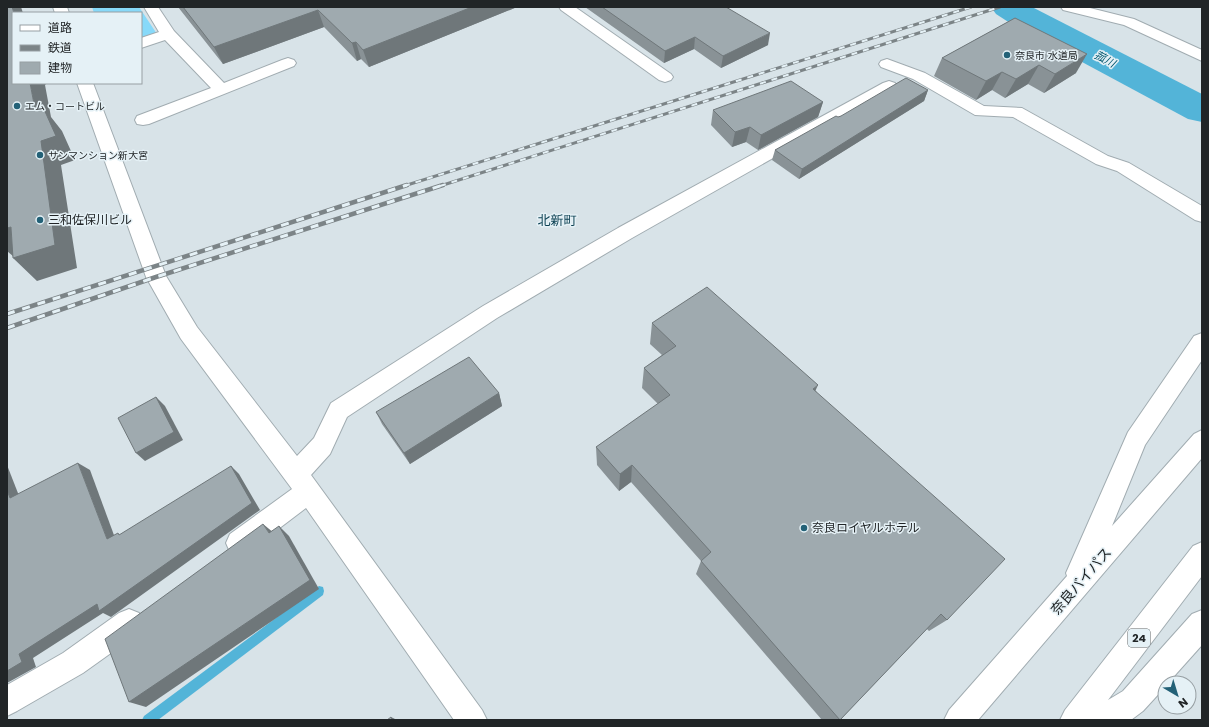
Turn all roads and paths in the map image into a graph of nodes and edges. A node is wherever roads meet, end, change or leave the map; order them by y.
1 (151, 7) edge
2 (566, 7) edge
3 (1068, 7) edge
4 (168, 34) junction
5 (142, 43) edge
6 (1202, 56) edge
7 (288, 63) dead end
8 (887, 64) dead end
9 (665, 77) dead end
10 (85, 84) edge
11 (889, 86) edge
12 (221, 89) junction
13 (143, 120) dead end
14 (1202, 215) edge
15 (1202, 342) edge
16 (1202, 441) edge
17 (303, 482) junction
18 (1202, 555) edge
19 (222, 556) edge
20 (1072, 591) junction
21 (151, 607) edge
22 (1202, 624) edge
23 (7, 701) edge
24 (472, 720) edge
25 (959, 720) edge
26 (1075, 720) edge
27 (1105, 720) edge

1 - 4 main road
2 - 9 main road
3 - 6 main road
4 - 5 main road
4 - 12 main road
7 - 12 main road
8 - 14 main road
10 - 17 main road
11 - 17 main road
12 - 13 main road
15 - 20 main road
16 - 20 main road, 奈良バイパス
17 - 19 main road
17 - 24 main road
18 - 26 main road, 24
20 - 25 main road, 奈良バイパス
21 - 23 main road
22 - 27 main road

